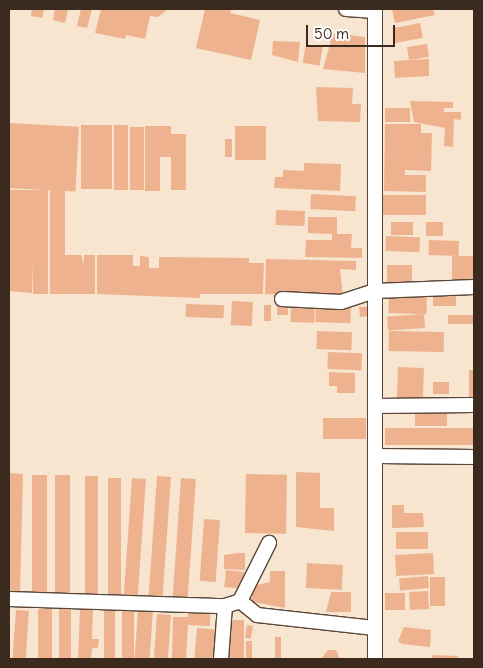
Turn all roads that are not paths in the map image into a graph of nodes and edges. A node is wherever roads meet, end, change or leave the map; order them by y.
1 (346, 9) edge
2 (375, 10) edge
3 (474, 287) edge
4 (375, 291) junction
5 (282, 299) dead end
6 (474, 405) edge
7 (377, 406) junction
8 (378, 456) junction
9 (474, 457) edge
10 (269, 543) dead end
11 (9, 599) edge
12 (240, 601) junction
13 (224, 606) junction
14 (374, 628) junction
15 (222, 659) edge
16 (375, 659) edge

1 - 2 street
2 - 4 street
3 - 4 street
4 - 5 street
4 - 7 street
6 - 7 street
7 - 8 street
8 - 9 street
8 - 14 street
10 - 12 street
11 - 13 street
12 - 13 street
12 - 14 street
13 - 15 street
14 - 16 street

